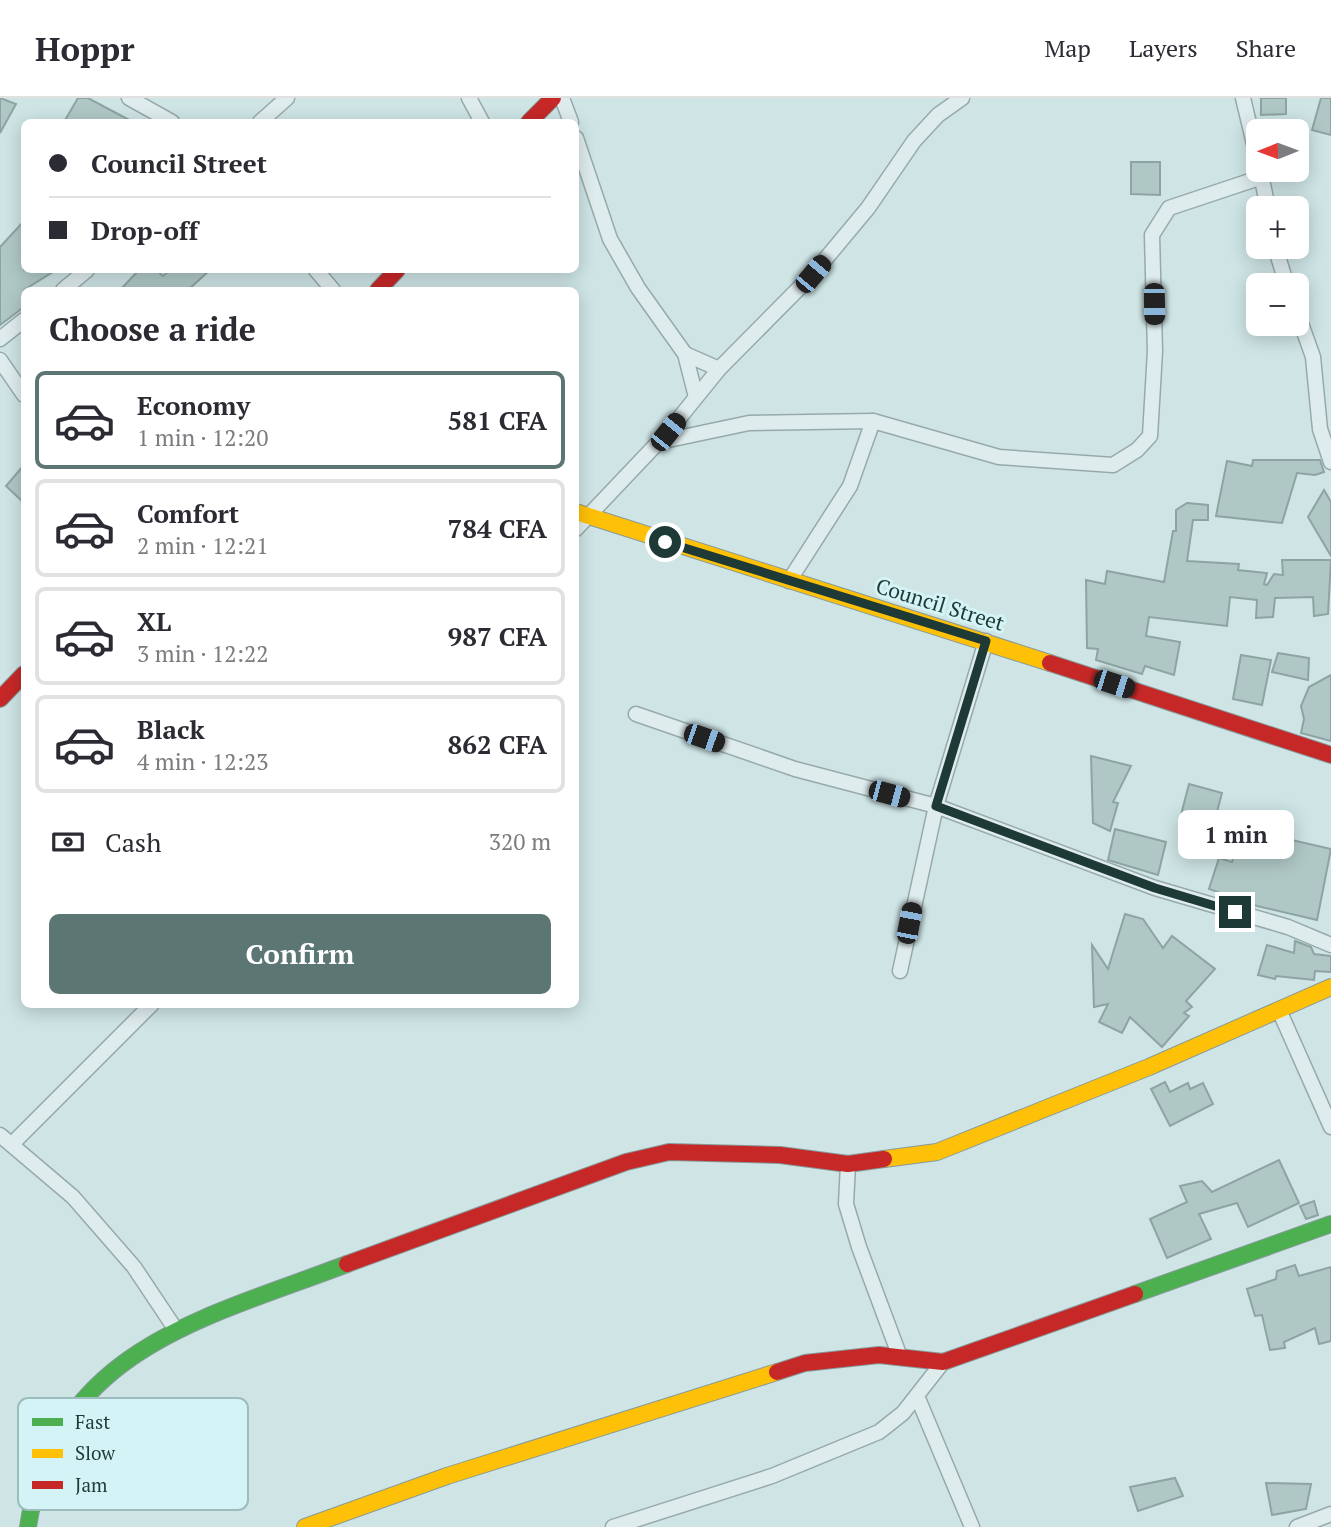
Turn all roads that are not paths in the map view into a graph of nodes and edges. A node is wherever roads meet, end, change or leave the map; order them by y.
1 (129, 98) edge
2 (287, 98) edge
3 (469, 98) edge
4 (553, 98) edge
5 (562, 98) edge
6 (962, 98) edge
7 (1243, 98) edge
8 (167, 119) edge
9 (263, 119) edge
10 (480, 119) edge
11 (532, 119) edge
12 (570, 119) edge
13 (1248, 119) edge
14 (579, 147) edge
15 (1246, 179) edge
16 (83, 273) edge
17 (319, 273) edge
18 (394, 273) edge
19 (67, 287) edge
20 (330, 287) edge
21 (382, 287) edge
22 (21, 322) edge
23 (1306, 336) edge
24 (0, 339) edge
25 (685, 354) junction
26 (0, 360) edge
27 (719, 369) junction
28 (21, 391) edge
29 (696, 397) junction
30 (873, 421) junction
31 (659, 442) junction
32 (1331, 461) edge
33 (581, 514) edge
34 (789, 581) junction
35 (986, 641) junction
36 (21, 677) edge
37 (0, 699) edge
38 (636, 714) dead end
39 (1331, 755) edge
40 (936, 806) junction
41 (1331, 946) edge
42 (900, 971) dead end
43 (1331, 987) edge
44 (148, 1008) edge
45 (1279, 1010) junction
46 (1331, 1127) edge
47 (0, 1135) edge
48 (12, 1144) junction
49 (848, 1164) junction
50 (1331, 1224) edge
51 (176, 1330) junction
52 (900, 1357) junction
53 (943, 1362) junction
54 (917, 1396) junction
55 (85, 1398) edge
56 (1331, 1514) edge
57 (305, 1527) edge
58 (613, 1527) edge
59 (972, 1527) edge
60 (1297, 1527) edge

1 - 8 street
2 - 9 street
3 - 10 street
4 - 11 street
5 - 12 street
6 - 27 street
7 - 13 street
14 - 25 street
15 - 30 street
16 - 19 street
17 - 20 street
18 - 21 street
22 - 24 street
23 - 32 street
25 - 27 street
25 - 29 street
26 - 28 street
27 - 29 street
29 - 31 street
30 - 31 street
30 - 34 street
31 - 33 street
33 - 34 street, Council Street
34 - 35 street, Council Street
35 - 39 street, Council Street
35 - 40 street
36 - 37 street
38 - 40 street
40 - 41 street
40 - 42 street
43 - 45 street
44 - 48 street
45 - 46 street
45 - 49 street
47 - 48 street
48 - 51 street
49 - 51 street
49 - 52 street
50 - 53 street
51 - 55 street
52 - 53 street
52 - 57 street
53 - 54 street
54 - 58 street
54 - 59 street
56 - 60 street

